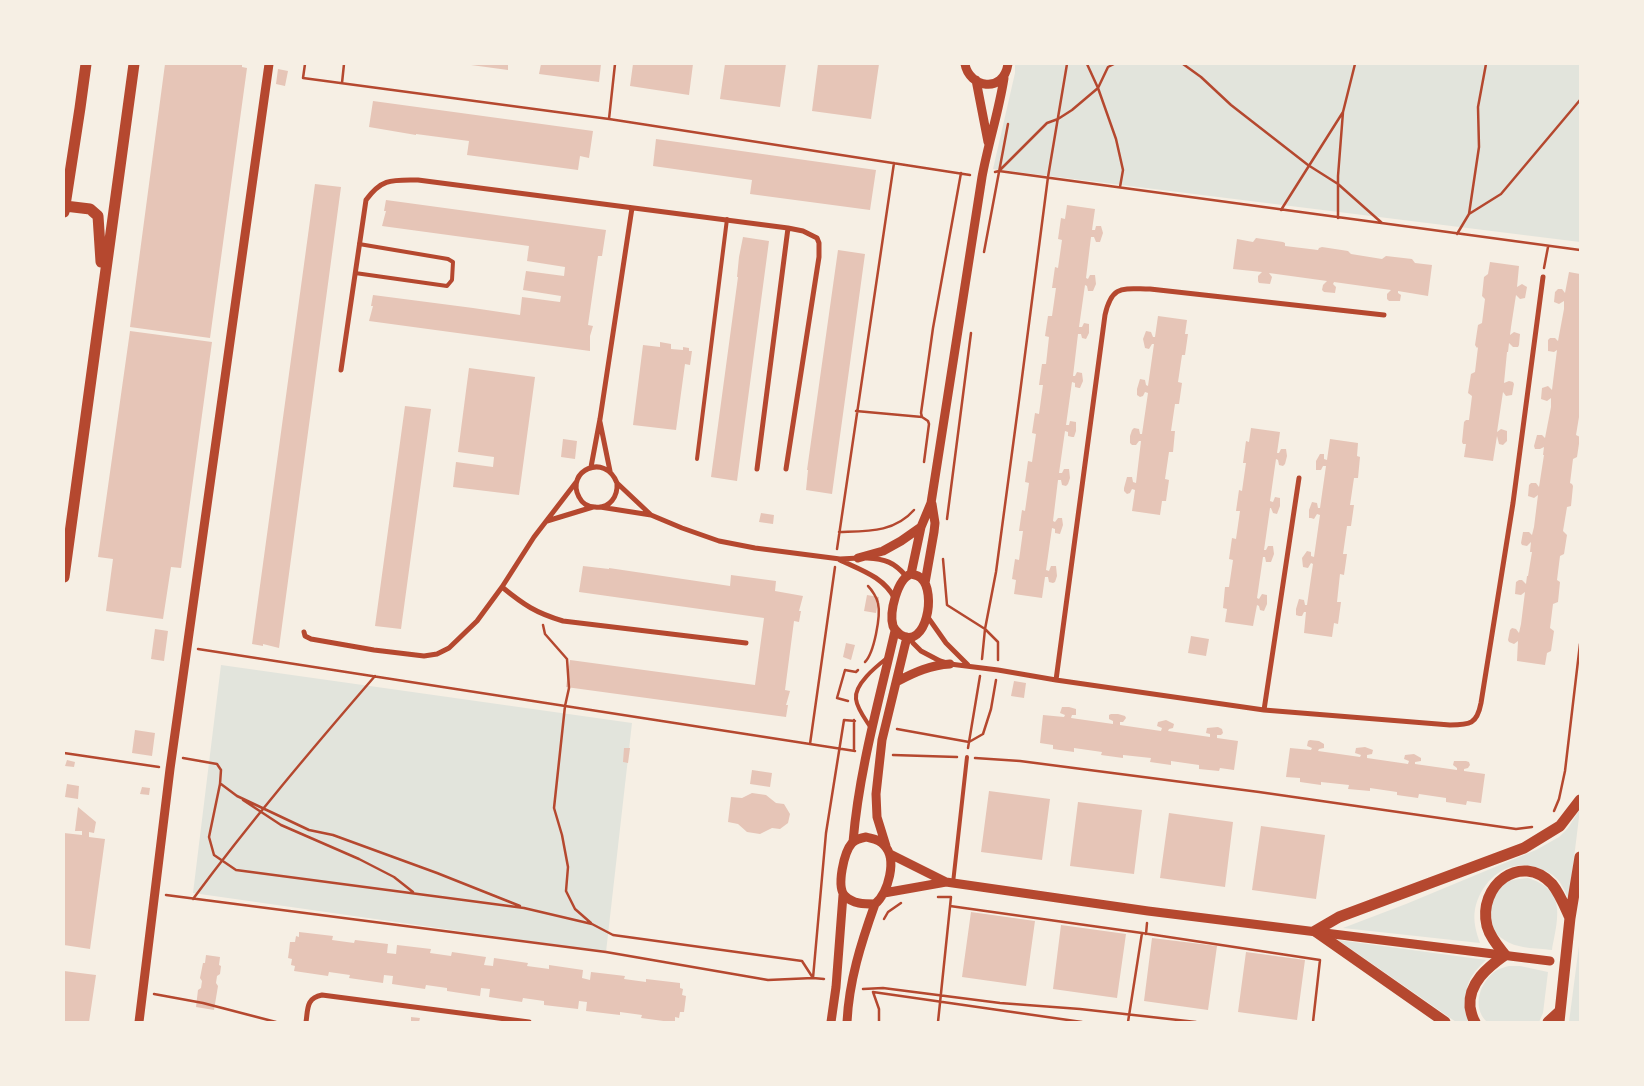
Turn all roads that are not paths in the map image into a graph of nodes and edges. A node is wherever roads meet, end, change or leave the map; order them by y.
1 (86, 64) edge
2 (134, 64) edge
3 (269, 64) edge
4 (1008, 64) edge
5 (963, 65) edge
6 (1004, 78) junction
7 (976, 80) junction
8 (988, 144) junction
9 (632, 208) junction
10 (64, 209) edge
11 (727, 220) junction
12 (788, 228) junction
13 (359, 244) junction
14 (355, 273) junction
15 (1543, 277) road end
16 (103, 284) junction
17 (1384, 315) dead end
18 (341, 370) dead end
19 (600, 419) junction
20 (697, 459) dead end
21 (591, 467) junction
22 (786, 468) dead end
23 (757, 469) dead end
24 (610, 471) junction
25 (1299, 478) dead end
26 (577, 482) junction
27 (617, 482) junction
28 (932, 503) junction
29 (593, 507) junction
30 (600, 508) junction
31 (651, 515) junction
32 (546, 521) junction
33 (921, 528) junction
34 (858, 558) junction
35 (838, 559) junction
36 (908, 575) junction
37 (64, 576) edge
38 (925, 583) junction
39 (502, 587) junction
40 (895, 599) junction
41 (927, 616) junction
42 (895, 631) junction
43 (304, 632) dead end
44 (909, 638) junction
45 (746, 643) dead end
46 (889, 657) junction
47 (950, 664) junction
48 (968, 666) junction
49 (1056, 680) junction
50 (898, 681) junction
51 (1264, 710) junction
52 (870, 726) junction
53 (967, 757) road end
54 (1580, 800) edge
55 (853, 842) junction
56 (888, 850) junction
57 (1580, 858) edge
58 (949, 882) junction
59 (884, 893) junction
60 (843, 895) junction
61 (875, 904) junction
62 (1570, 918) junction
63 (1315, 931) junction
64 (1506, 955) junction
65 (1550, 961) dead end
66 (1560, 1017) edge
67 (139, 1022) edge
68 (306, 1022) edge
69 (529, 1022) edge
70 (831, 1022) edge
71 (847, 1022) edge
72 (1445, 1022) edge
73 (1475, 1022) edge
74 (1548, 1022) edge

1 - 10 main road
2 - 16 main road
3 - 67 street
4 - 6 street
5 - 7 street
6 - 7 street
6 - 8 street
7 - 8 street
8 - 28 street
9 - 11 street
9 - 13 street
9 - 19 street
10 - 16 main road
11 - 12 street
11 - 20 lane
12 - 22 street
12 - 23 street
13 - 14 street
13 - 14 lane
14 - 18 street
15 - 51 street
16 - 37 main road
17 - 49 street
19 - 21 street
19 - 24 street
21 - 24 street
21 - 26 street
24 - 27 street
25 - 51 street
26 - 29 street
26 - 32 street
27 - 30 street
27 - 31 street
28 - 33 street
28 - 38 street
29 - 30 street
29 - 32 street
30 - 31 street
31 - 35 street
32 - 39 street
33 - 34 street
33 - 36 street
34 - 35 street
34 - 36 street
35 - 40 street
36 - 38 street
36 - 40 street
38 - 41 street
39 - 43 street
39 - 45 street
40 - 42 street
41 - 44 street
41 - 48 street
42 - 44 street
42 - 46 street
44 - 47 street
44 - 50 street
46 - 52 street
46 - 52 lane
47 - 48 street
47 - 50 street
48 - 49 street
49 - 51 street
50 - 56 street
52 - 55 street
53 - 58 lane
54 - 63 main road
55 - 56 street
55 - 60 street
56 - 58 street
56 - 59 street
57 - 62 main road
58 - 59 street
58 - 63 street
59 - 61 street
60 - 61 street
60 - 70 street
61 - 71 street
62 - 64 main road
62 - 66 main road
63 - 64 street
63 - 72 main road
64 - 65 street
64 - 73 main road
66 - 74 main road
68 - 69 street

